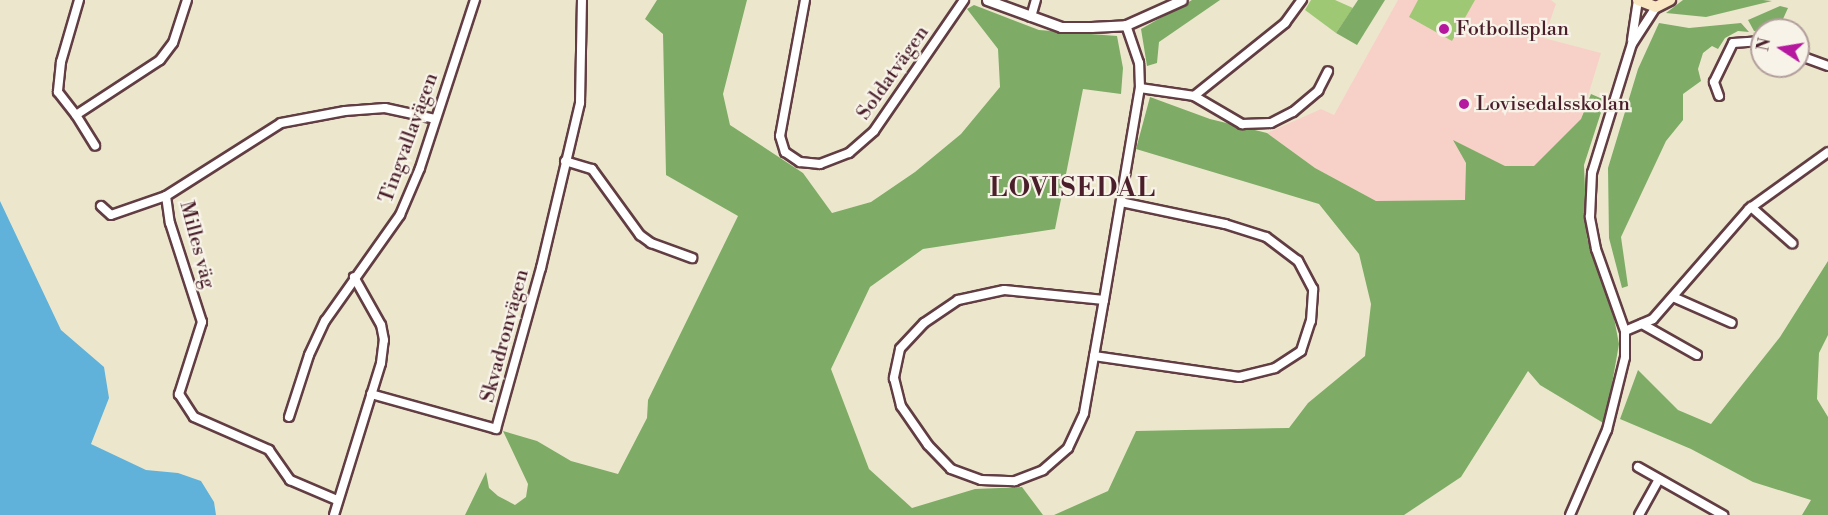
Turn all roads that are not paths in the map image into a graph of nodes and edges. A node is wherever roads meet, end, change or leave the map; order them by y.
1 (79, 0) edge
2 (187, 0) edge
3 (475, 0) edge
4 (582, 0) edge
5 (805, 0) edge
6 (964, 0) edge
7 (987, 0) edge
8 (1036, 0) edge
9 (1182, 0) edge
10 (1302, 0) edge
11 (1638, 0) edge
12 (1670, 0) edge
13 (1656, 7) junction
14 (1031, 17) junction
15 (1126, 25) junction
16 (1750, 42) edge
17 (1632, 44) junction
18 (1810, 59) edge
19 (1828, 66) edge
20 (1328, 71) dead end
21 (1140, 88) junction
22 (1194, 96) junction
23 (1719, 96) dead end
24 (76, 115) junction
25 (435, 118) junction
26 (95, 145) dead end
27 (1828, 152) edge
28 (565, 161) junction
29 (166, 196) junction
30 (1121, 201) junction
31 (101, 206) dead end
32 (1751, 207) junction
33 (1792, 243) dead end
34 (692, 258) dead end
35 (354, 277) junction
36 (1673, 297) junction
37 (1104, 300) junction
38 (1732, 323) dead end
39 (1642, 324) junction
40 (1625, 332) junction
41 (1697, 355) dead end
42 (1094, 356) junction
43 (371, 394) junction
44 (289, 417) dead end
45 (1638, 467) dead end
46 (1659, 479) junction
47 (337, 500) junction
48 (334, 515) edge
49 (1570, 515) edge
50 (1639, 515) edge
51 (1723, 515) edge

1 - 24 street
2 - 24 street
3 - 25 street, Tingvallavägen
4 - 28 street, Skvadronvägen
5 - 6 street, Soldatvägen
7 - 14 street
8 - 14 street
9 - 15 street
10 - 22 street
11 - 13 main road
11 - 17 street
12 - 13 main road
13 - 17 street
14 - 15 street
15 - 21 street
16 - 23 street
17 - 40 street
18 - 19 street
20 - 22 street
21 - 22 street
21 - 30 street
24 - 26 street
25 - 29 street, Milles väg
25 - 35 street, Tingvallavägen
27 - 32 street
28 - 34 street
28 - 43 street, Skvadronvägen
29 - 31 street
29 - 47 street, Milles väg
30 - 37 street
30 - 42 street
32 - 33 street
32 - 36 street
35 - 43 street
35 - 44 street, Tingvallavägen
36 - 38 street
36 - 39 street
37 - 42 street
37 - 42 street
39 - 40 street
39 - 41 street
40 - 49 street
43 - 47 street
45 - 46 street
46 - 50 street
46 - 51 street
47 - 48 street

